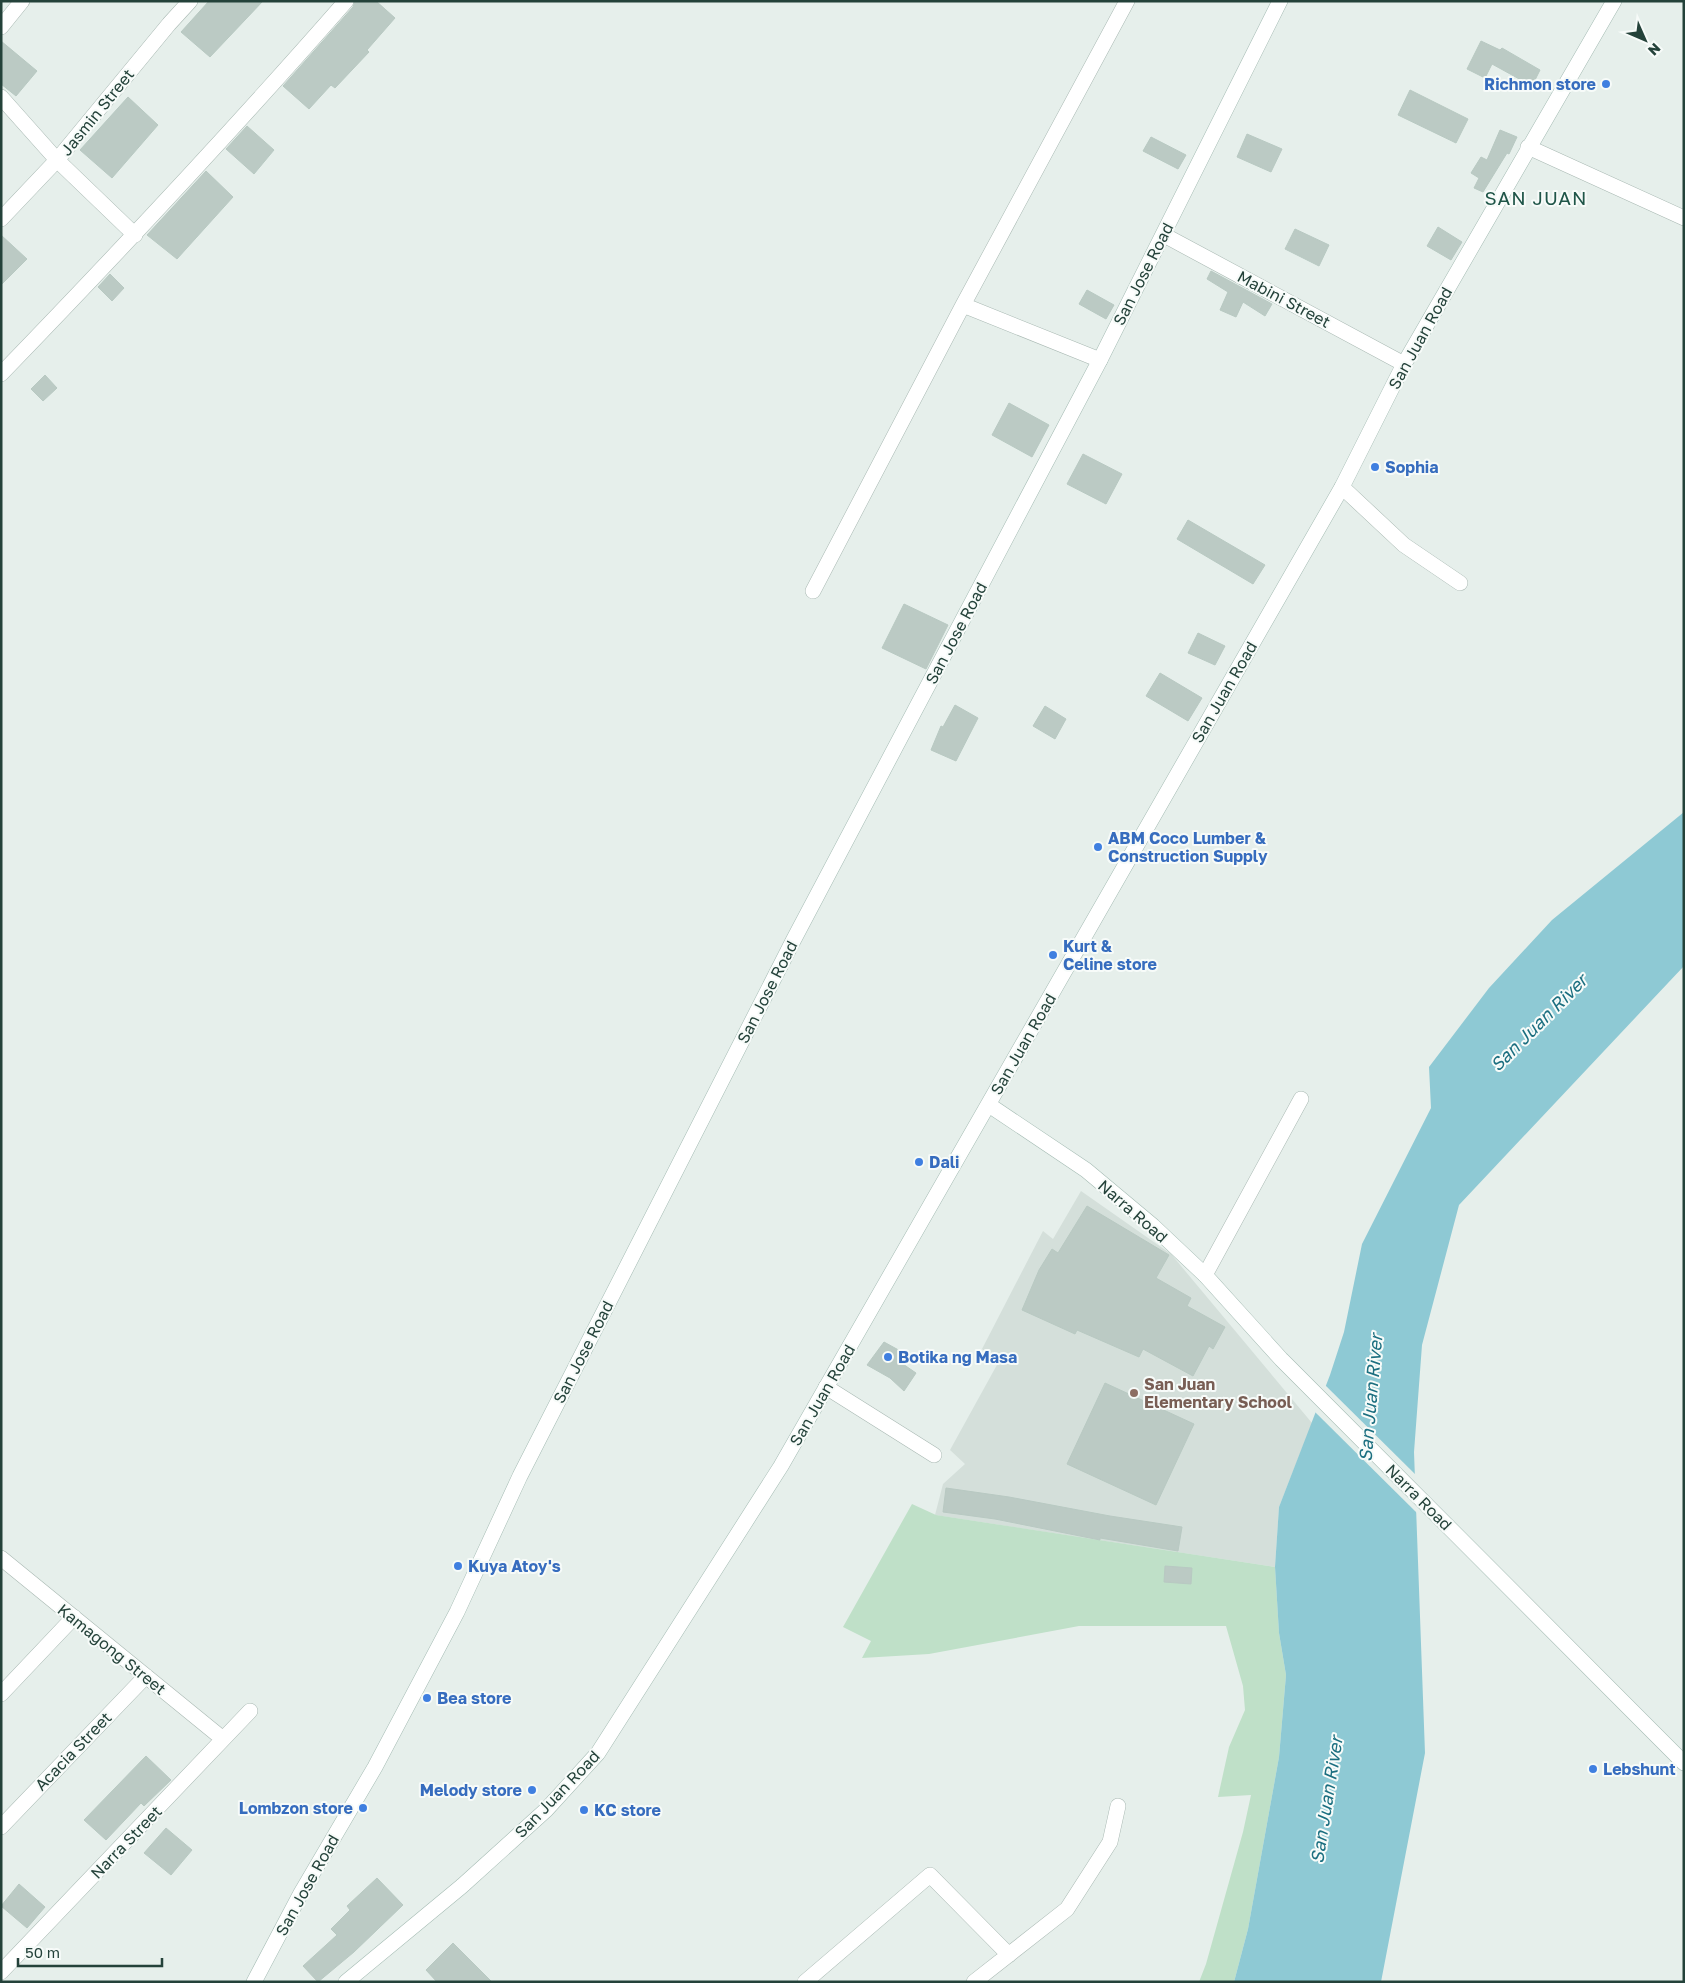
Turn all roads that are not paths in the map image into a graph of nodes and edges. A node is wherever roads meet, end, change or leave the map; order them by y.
1 (22, 1) edge
2 (190, 1) edge
3 (346, 1) edge
4 (1127, 1) edge
5 (1280, 1) edge
6 (1614, 1) edge
7 (1, 27) edge
8 (1, 97) edge
9 (1528, 147) junction
10 (58, 160) junction
11 (1684, 218) edge
12 (1, 219) edge
13 (1164, 234) junction
14 (135, 235) junction
15 (963, 305) junction
16 (1100, 360) junction
17 (1404, 364) junction
18 (1, 374) edge
19 (1342, 487) junction
20 (1460, 583) dead end
21 (813, 591) dead end
22 (1301, 1099) dead end
23 (988, 1105) junction
24 (1204, 1275) junction
25 (826, 1388) junction
26 (934, 1455) dead end
27 (1, 1558) edge
28 (74, 1617) junction
29 (146, 1676) junction
30 (1, 1694) edge
31 (250, 1710) dead end
32 (223, 1739) junction
33 (1684, 1763) edge
34 (1118, 1806) dead end
35 (1, 1826) edge
36 (1010, 1955) junction
37 (1, 1972) edge
38 (254, 1982) edge
39 (346, 1982) edge
40 (805, 1982) edge
41 (974, 1982) edge

1 - 7 street
2 - 10 street, Jasmin Street
3 - 14 street
4 - 15 street
5 - 13 street, San Jose Road
6 - 9 street, San Juan Road
8 - 10 street
9 - 11 street
9 - 17 street, San Juan Road
10 - 12 street, Jasmin Street
10 - 14 street
13 - 16 street, San Jose Road
13 - 17 street, Mabini Street
14 - 18 street
15 - 16 street
15 - 21 street
16 - 38 street, San Jose Road
17 - 19 street, San Juan Road
19 - 20 street
19 - 23 street, San Juan Road
22 - 24 street
23 - 24 street, Narra Road
23 - 25 street, San Juan Road
24 - 33 street, Narra Road
25 - 26 street
25 - 39 street, San Juan Road
27 - 28 street, Kamagong Street
28 - 29 street, Kamagong Street
28 - 30 street
29 - 32 street, Kamagong Street
29 - 35 street, Acacia Street
31 - 32 street, Narra Street
32 - 37 street, Narra Street
34 - 36 street
36 - 40 street
36 - 41 street

